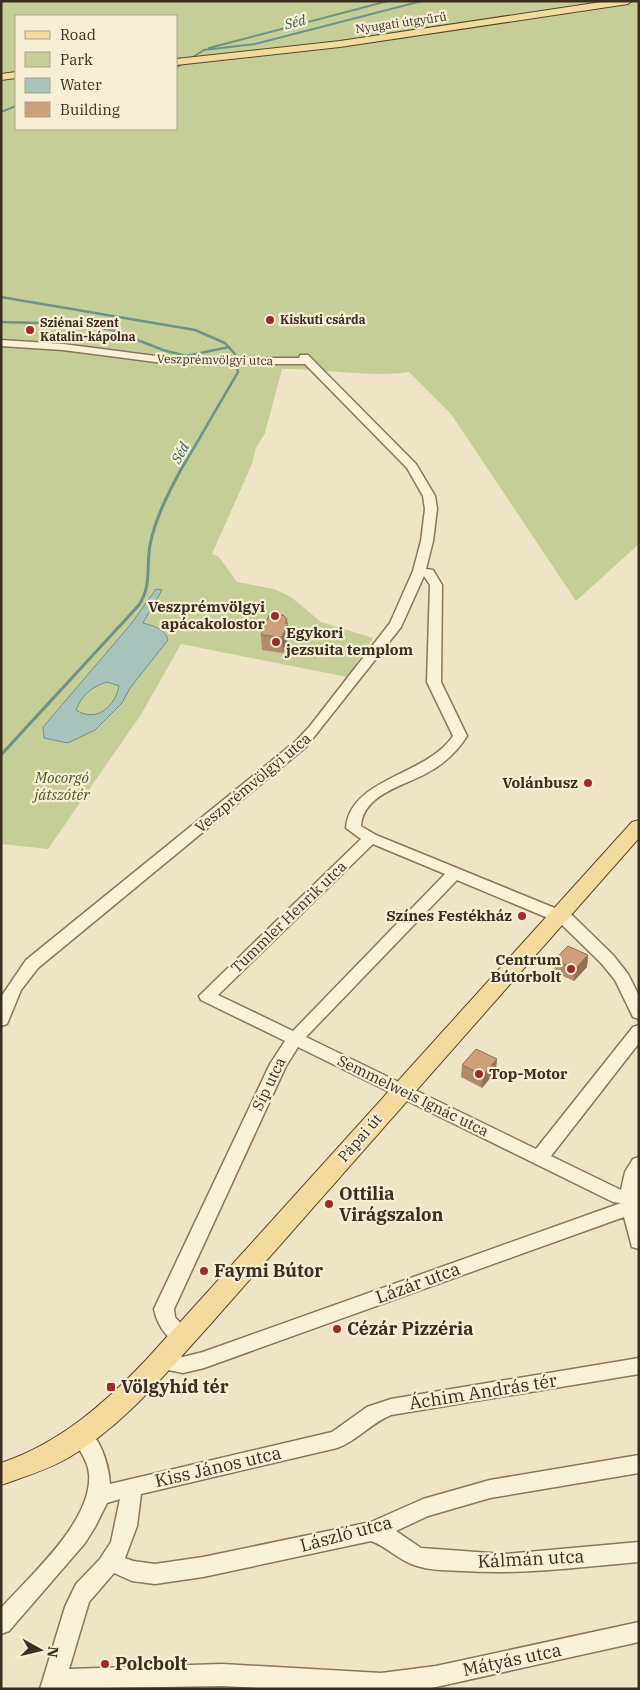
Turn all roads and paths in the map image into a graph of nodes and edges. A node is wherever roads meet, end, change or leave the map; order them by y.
1 (628, 1) edge
2 (178, 62) edge
3 (15, 75) edge
4 (1, 77) edge
5 (1, 343) edge
6 (419, 571) junction
7 (639, 826) edge
8 (371, 838) junction
9 (456, 872) junction
10 (558, 915) junction
11 (207, 996) joint
12 (639, 1013) edge
13 (1, 1020) edge
14 (639, 1030) edge
15 (295, 1038) junction
16 (401, 1091) junction
17 (539, 1158) junction
18 (639, 1164) edge
19 (625, 1202) junction
20 (639, 1242) edge
21 (183, 1337) junction
22 (161, 1360) junction
23 (639, 1366) edge
24 (82, 1436) junction
25 (337, 1439) joint
26 (639, 1464) edge
27 (1, 1474) edge
28 (131, 1488) junction
29 (100, 1495) junction
30 (371, 1531) junction
31 (639, 1552) edge
32 (111, 1562) junction
33 (1, 1624) edge
34 (639, 1632) edge
35 (53, 1685) edge

1 - 2 main road, Nyugati útgyűrű
3 - 4 main road
5 - 6 street, Veszprémvölgyi utca
6 - 8 street
6 - 13 street, Veszprémvölgyi utca
7 - 10 main road, Pápai út
8 - 9 street
8 - 11 street, Tummler Henrik utca
9 - 10 street
9 - 15 street, Síp utca
10 - 12 street
10 - 16 main road, Pápai út
11 - 15 street, Semmelweis Ignác utca
14 - 17 street
15 - 16 street, Semmelweis Ignác utca
15 - 21 street, Síp utca
16 - 17 street, Semmelweis Ignác utca
16 - 21 main road, Pápai út
17 - 19 street, Semmelweis Ignác utca
18 - 19 street
19 - 20 street
19 - 22 street, Lázár utca
21 - 22 main road, Pápai út
22 - 24 main road
23 - 25 street, Áchim András tér
24 - 27 main road
24 - 29 street
25 - 28 street, Kiss János utca
26 - 30 street, László utca
28 - 29 street, Kiss János utca
28 - 32 street
29 - 33 street
30 - 31 street, Kálmán utca
30 - 32 street, László utca
32 - 35 street
34 - 35 street, Mátyás utca

